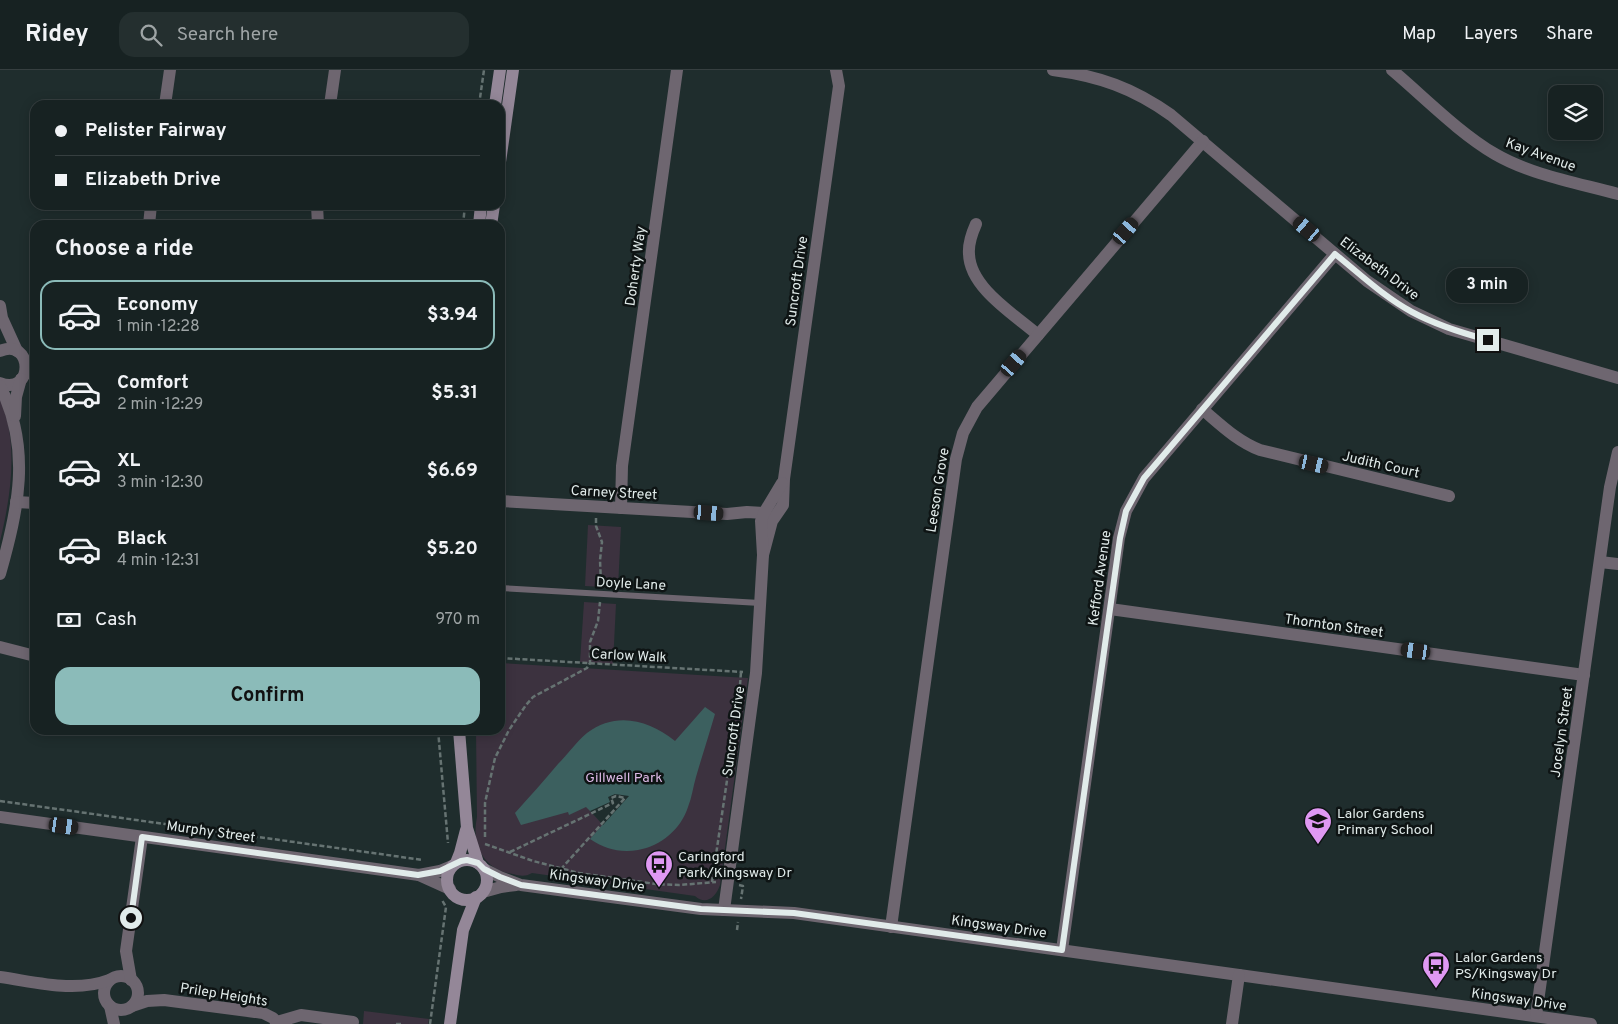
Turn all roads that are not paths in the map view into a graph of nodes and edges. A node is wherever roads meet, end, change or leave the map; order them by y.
1 (170, 70) edge
2 (334, 70) edge
3 (500, 70) edge
4 (513, 70) edge
5 (677, 70) edge
6 (836, 70) edge
7 (847, 70) edge
8 (1053, 70) edge
9 (1392, 70) edge
10 (839, 86) junction
11 (166, 100) edge
12 (331, 100) edge
13 (497, 100) edge
14 (505, 127) edge
15 (1203, 141) junction
16 (1618, 194) edge
17 (976, 224) dead end
18 (1335, 254) junction
19 (1, 318) edge
20 (1038, 335) junction
21 (0, 351) edge
22 (19, 353) junction
23 (30, 354) edge
24 (27, 374) edge
25 (1618, 378) edge
26 (0, 384) edge
27 (1202, 409) junction
28 (14, 421) junction
29 (1618, 452) edge
30 (1449, 496) dead end
31 (505, 501) edge
32 (16, 502) junction
33 (30, 503) edge
34 (616, 508) junction
35 (766, 519) junction
36 (1600, 562) junction
37 (1618, 564) edge
38 (0, 574) edge
39 (505, 588) edge
40 (760, 603) junction
41 (1110, 609) junction
42 (0, 647) edge
43 (30, 655) edge
44 (1584, 675) junction
45 (459, 735) edge
46 (0, 817) edge
47 (142, 837) junction
48 (467, 844) junction
49 (454, 865) junction
50 (481, 866) junction
51 (424, 874) junction
52 (521, 885) junction
53 (448, 894) junction
54 (480, 894) junction
55 (724, 910) junction
56 (891, 927) junction
57 (463, 930) junction
58 (1062, 950) junction
59 (126, 951) junction
60 (1239, 975) junction
61 (0, 977) edge
62 (112, 979) junction
63 (133, 982) junction
64 (75, 987) junction
65 (164, 1000) junction
66 (108, 1004) junction
67 (129, 1007) junction
68 (1536, 1016) junction
69 (353, 1022) dead end
70 (277, 1023) edge
71 (114, 1024) edge
72 (119, 1024) edge
73 (450, 1024) edge
74 (1232, 1024) edge
75 (1591, 1024) edge

1 - 11 street
2 - 12 street
3 - 13 street
4 - 14 street
5 - 34 street, Doherty Way
6 - 10 street, Suncroft Drive
7 - 10 street, Suncroft Drive
8 - 15 street, Elizabeth Drive
9 - 16 street, Kay Avenue
10 - 35 street, Suncroft Drive
15 - 18 street, Elizabeth Drive
15 - 20 street, Leeson Grove
17 - 20 street
18 - 25 street, Elizabeth Drive
18 - 27 street, Kefford Avenue
19 - 22 street
20 - 56 street, Leeson Grove
21 - 22 street
22 - 23 street
22 - 24 street
24 - 26 street
24 - 28 street
26 - 28 street
27 - 30 street, Judith Court
27 - 41 street, Kefford Avenue
28 - 32 street
29 - 36 street, Jocelyn Street
31 - 34 street, Carney Street
32 - 33 street
32 - 38 street
34 - 35 street, Carney Street
35 - 40 street, Suncroft Drive
36 - 37 street
36 - 44 street, Jocelyn Street
39 - 40 lane, Doyle Lane
40 - 55 street, Suncroft Drive
41 - 44 street, Thornton Street
41 - 58 street, Kefford Avenue
42 - 43 street
44 - 68 street, Jocelyn Street
45 - 48 street
46 - 47 street, Murphy Street
47 - 51 street, Murphy Street
47 - 59 street
48 - 49 street
48 - 50 street
49 - 50 street
49 - 51 street, Murphy Street
49 - 53 street
50 - 52 street, Kingsway Drive
50 - 54 street
51 - 53 street, Murphy Street
52 - 54 street, Kingsway Drive
52 - 55 street, Kingsway Drive
53 - 54 street
53 - 57 street
54 - 57 street
55 - 56 street, Kingsway Drive
56 - 58 street, Kingsway Drive
57 - 73 street
58 - 60 street, Kingsway Drive
59 - 62 street
59 - 63 street
60 - 68 street, Kingsway Drive
60 - 74 street
61 - 64 street
62 - 63 street
62 - 64 street
62 - 66 street
63 - 65 street, Prilep Heights
63 - 67 street
64 - 66 street
65 - 67 street, Prilep Heights
65 - 70 street, Prilep Heights
66 - 67 street
66 - 71 street
67 - 72 street
68 - 75 street, Kingsway Drive
69 - 70 street

